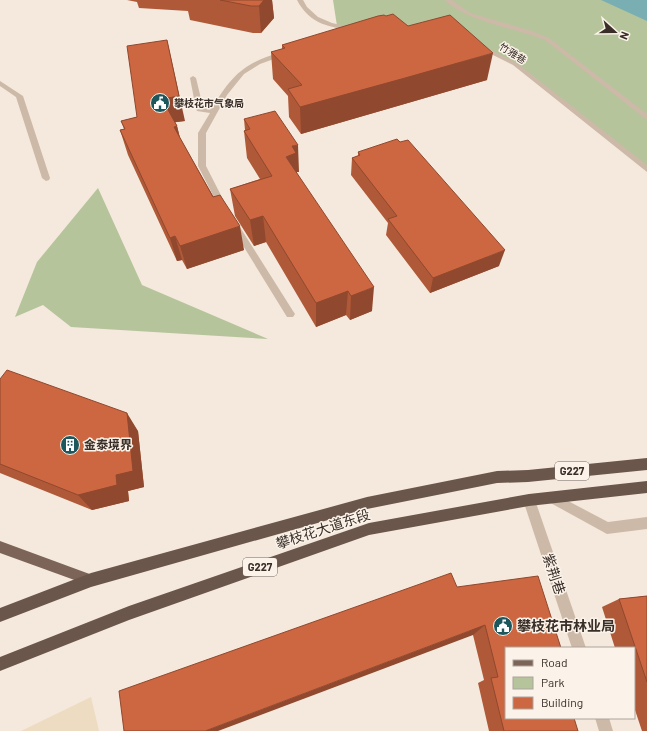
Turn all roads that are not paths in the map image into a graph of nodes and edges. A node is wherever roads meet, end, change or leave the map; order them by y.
1 (300, 0) edge
2 (448, 0) edge
3 (342, 36) edge
4 (474, 44) edge
5 (288, 52) edge
6 (193, 78) dead end
7 (0, 83) edge
8 (215, 111) junction
9 (647, 118) edge
10 (647, 169) edge
11 (46, 178) dead end
12 (290, 314) dead end
13 (647, 464) edge
14 (647, 487) edge
15 (551, 498) junction
16 (529, 500) junction
17 (647, 524) edge
18 (0, 547) edge
19 (91, 580) junction
20 (0, 615) edge
21 (578, 647) edge
22 (0, 664) edge
23 (602, 719) edge
24 (606, 731) edge

1 - 3 street
2 - 9 street
4 - 10 street, 竹雅巷
5 - 8 street
6 - 8 street
7 - 11 street
8 - 12 street
13 - 19 highway, 攀枝花大道东段 / G227
14 - 15 highway, 攀枝花大道东段 / G227
15 - 16 highway, 攀枝花大道东段 / G227
15 - 17 street
16 - 21 street, 紫荆巷
16 - 22 highway, 攀枝花大道东段 / G227
18 - 19 main road
19 - 20 highway, 攀枝花大道东段 / G227
23 - 24 street

